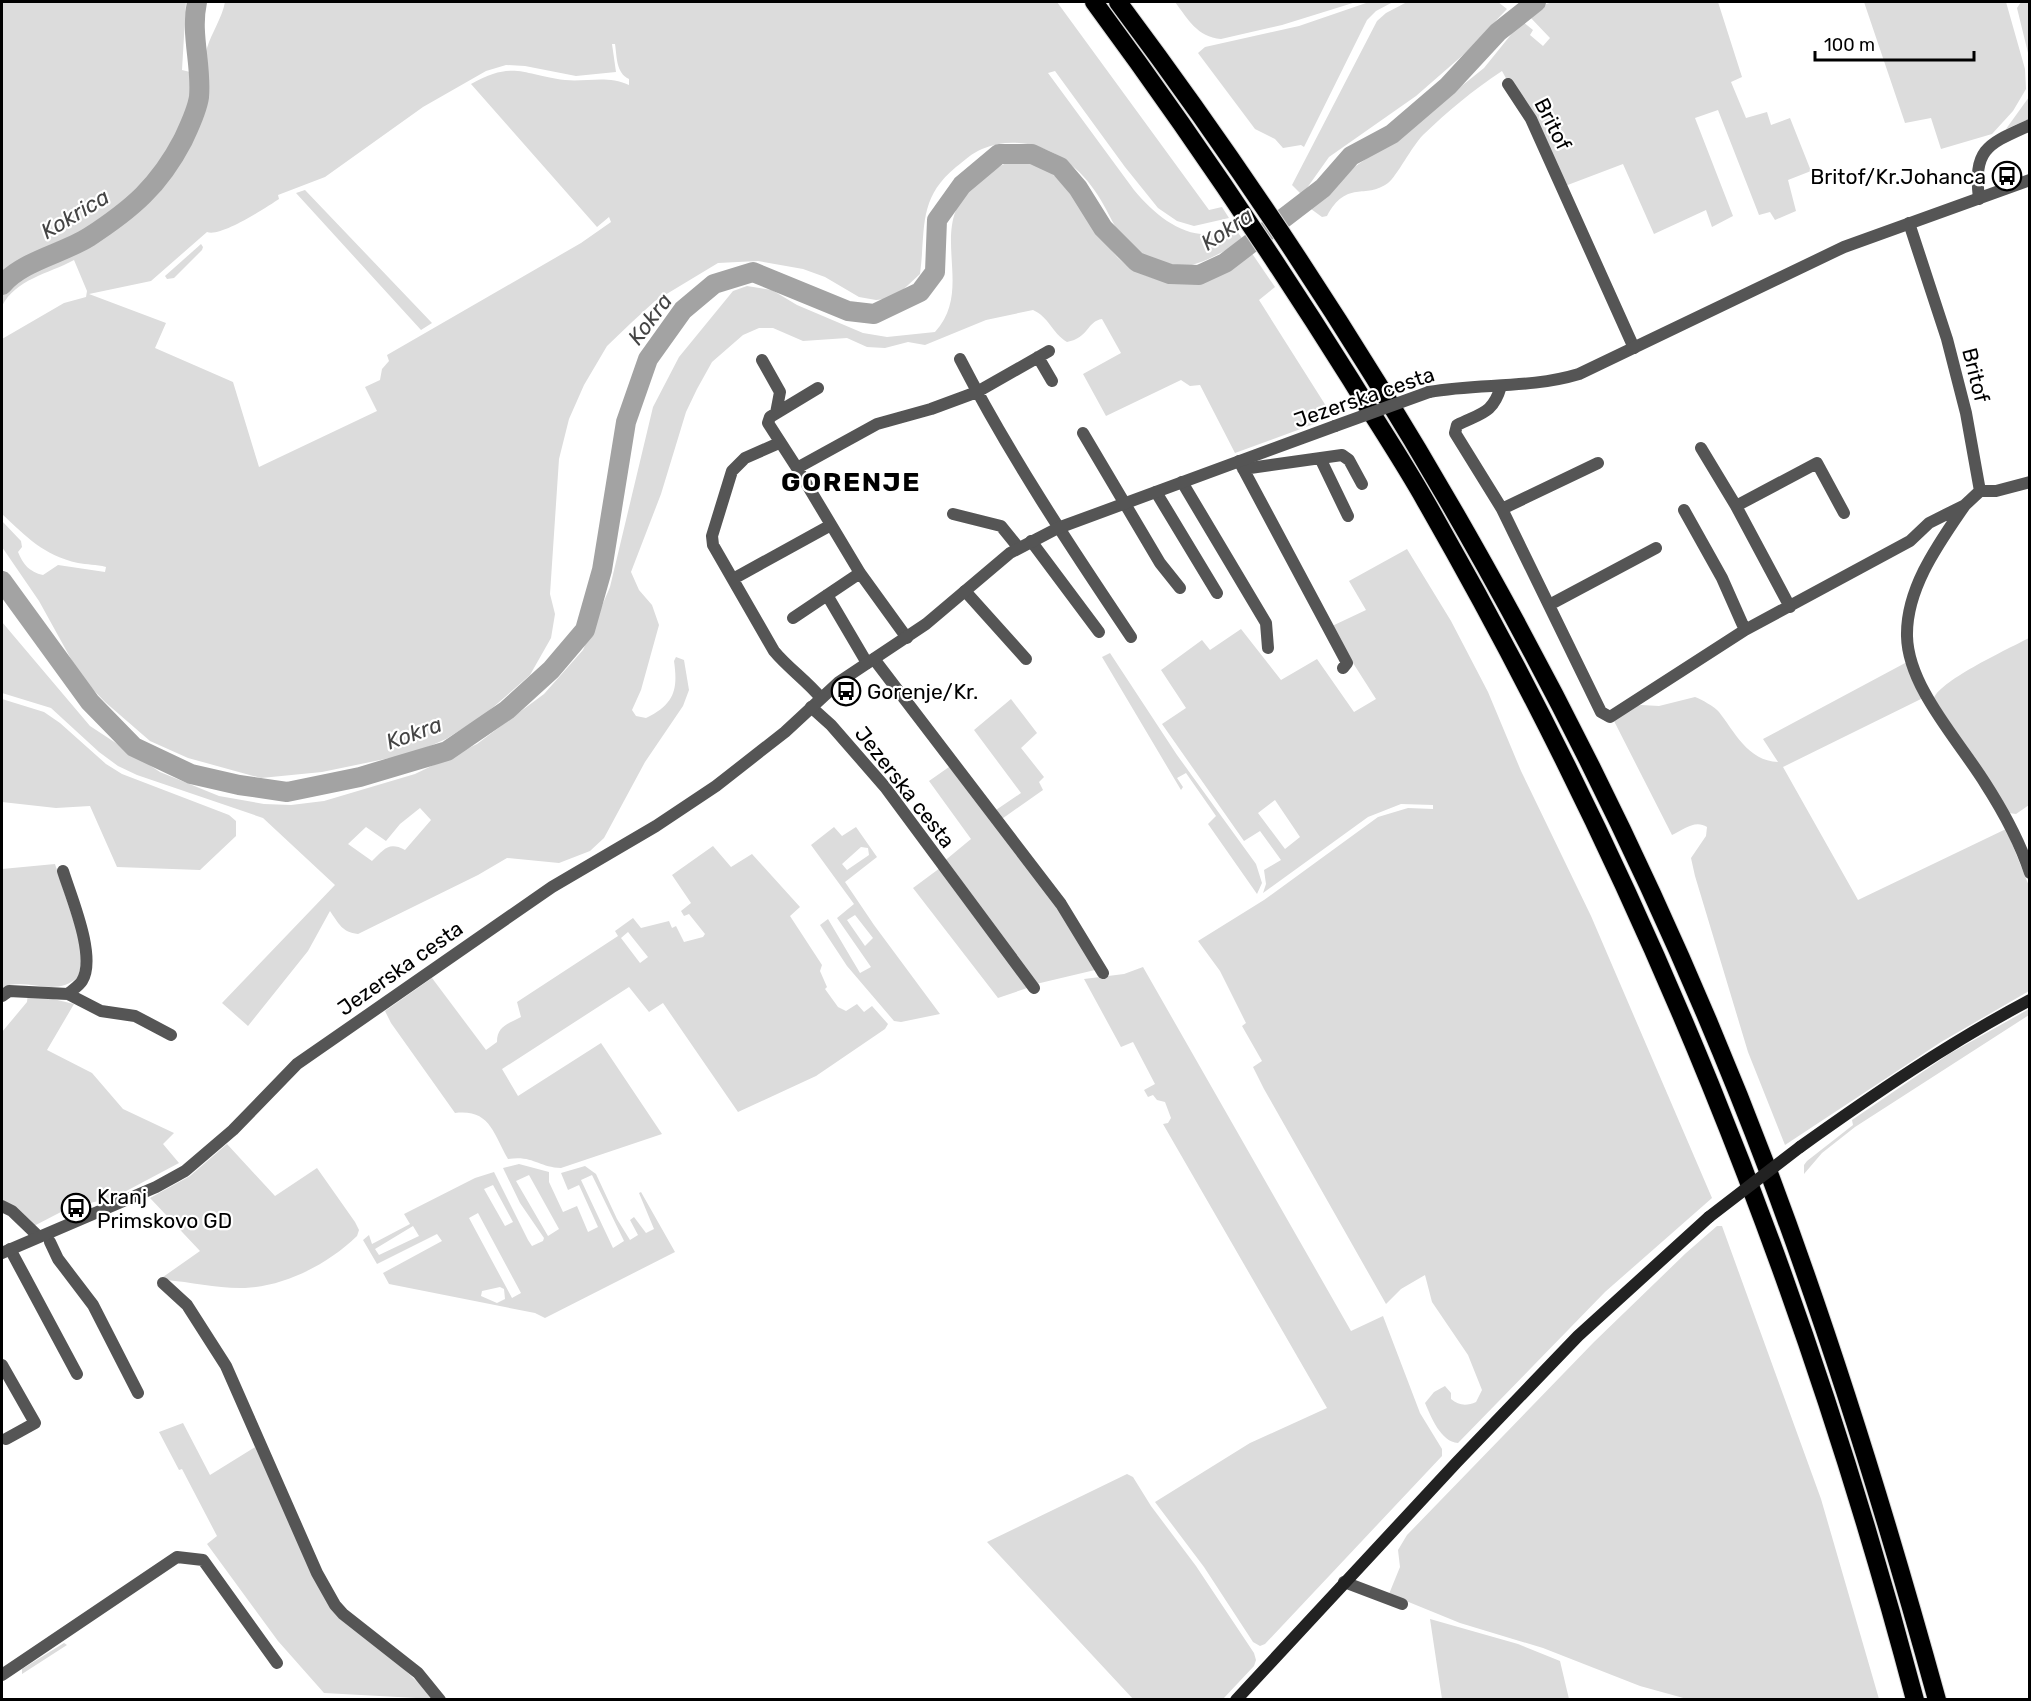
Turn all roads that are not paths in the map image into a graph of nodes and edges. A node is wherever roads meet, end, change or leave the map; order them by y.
1 (1094, 2) edge
2 (1118, 2) edge
3 (1508, 84) dead end
4 (2030, 125) edge
5 (2030, 180) edge
6 (1979, 199) junction
7 (1909, 223) junction
8 (1634, 348) junction
9 (1049, 351) dead end
10 (1038, 357) junction
11 (960, 359) dead end
12 (762, 360) dead end
13 (1052, 381) dead end
14 (1501, 386) junction
15 (818, 388) dead end
16 (977, 392) junction
17 (776, 413) junction
18 (1083, 433) dead end
19 (779, 443) junction
20 (1701, 448) dead end
21 (1320, 458) junction
22 (1598, 463) dead end
23 (1241, 465) junction
24 (797, 468) junction
25 (1182, 482) junction
26 (2030, 482) edge
27 (1362, 484) dead end
28 (1980, 491) junction
29 (1156, 492) junction
30 (1125, 504) junction
31 (1965, 505) junction
32 (1736, 507) junction
33 (1502, 509) junction
34 (1684, 510) dead end
35 (1844, 513) dead end
36 (953, 514) dead end
37 (1348, 516) dead end
38 (831, 525) junction
39 (1058, 528) junction
40 (1031, 541) junction
41 (1018, 547) junction
42 (1656, 548) dead end
43 (860, 573) junction
44 (733, 579) junction
45 (1180, 588) dead end
46 (965, 591) junction
47 (1217, 593) dead end
48 (827, 595) junction
49 (1551, 604) junction
50 (1790, 607) junction
51 (793, 618) dead end
52 (1745, 630) junction
53 (1099, 632) dead end
54 (1131, 637) dead end
55 (907, 638) junction
56 (1268, 648) dead end
57 (1026, 659) dead end
58 (871, 661) junction
59 (1343, 668) dead end
60 (821, 698) junction
61 (811, 707) junction
62 (63, 871) dead end
63 (2030, 873) edge
64 (1103, 973) dead end
65 (1034, 988) dead end
66 (68, 994) junction
67 (2, 996) edge
68 (2030, 1000) edge
69 (171, 1035) dead end
70 (2, 1206) edge
71 (38, 1236) junction
72 (50, 1242) dead end
73 (6, 1251) edge
74 (163, 1283) dead end
75 (2, 1365) edge
76 (77, 1374) dead end
77 (138, 1394) dead end
78 (6, 1439) dead end
79 (1344, 1582) junction
80 (1402, 1604) dead end
81 (277, 1663) dead end
82 (2, 1675) edge
83 (440, 1700) edge
84 (1236, 1700) edge
85 (1916, 1700) edge
86 (1937, 1700) edge

1 - 85 highway
2 - 86 highway
3 - 8 street, Britof
4 - 6 street
5 - 6 street
6 - 7 street
7 - 8 street
7 - 28 street, Britof
8 - 14 street, Jezerska cesta
9 - 10 street
10 - 13 street
10 - 16 street
11 - 16 street
12 - 17 street
14 - 23 street, Jezerska cesta, bridge
14 - 33 street
15 - 17 street
16 - 24 street
16 - 39 street
17 - 19 street
18 - 30 street
19 - 24 street
19 - 44 street
20 - 32 street
21 - 23 street
21 - 27 street
21 - 37 street, Jezerska cesta
22 - 33 street
23 - 25 street, Jezerska cesta
23 - 59 street
24 - 38 street
25 - 29 street, Jezerska cesta
25 - 56 street
26 - 28 street
28 - 31 street
29 - 30 street, Jezerska cesta
29 - 47 street
30 - 39 street, Jezerska cesta
30 - 45 street
31 - 50 street
31 - 63 street
32 - 35 street
32 - 50 street
33 - 49 street
34 - 52 street
36 - 41 street
38 - 43 street
38 - 44 street
39 - 40 street, Jezerska cesta
39 - 54 street
40 - 41 street, Jezerska cesta
40 - 53 street
41 - 46 street, Jezerska cesta
42 - 49 street
43 - 48 street
43 - 55 street
44 - 60 street
46 - 55 street, Jezerska cesta
46 - 57 street
48 - 51 street
48 - 58 street
49 - 52 street
50 - 52 street
55 - 58 street, Jezerska cesta
58 - 60 street, Jezerska cesta
58 - 64 street
60 - 61 street, Jezerska cesta
61 - 65 street, Jezerska cesta
61 - 71 street, Jezerska cesta
62 - 66 street
66 - 67 street
66 - 69 street
68 - 79 main road, bridge
70 - 71 street
71 - 73 street, Jezerska cesta
72 - 77 street
73 - 76 street, Jezerska cesta
74 - 83 street
75 - 78 street
79 - 80 street
79 - 84 main road
81 - 82 street

